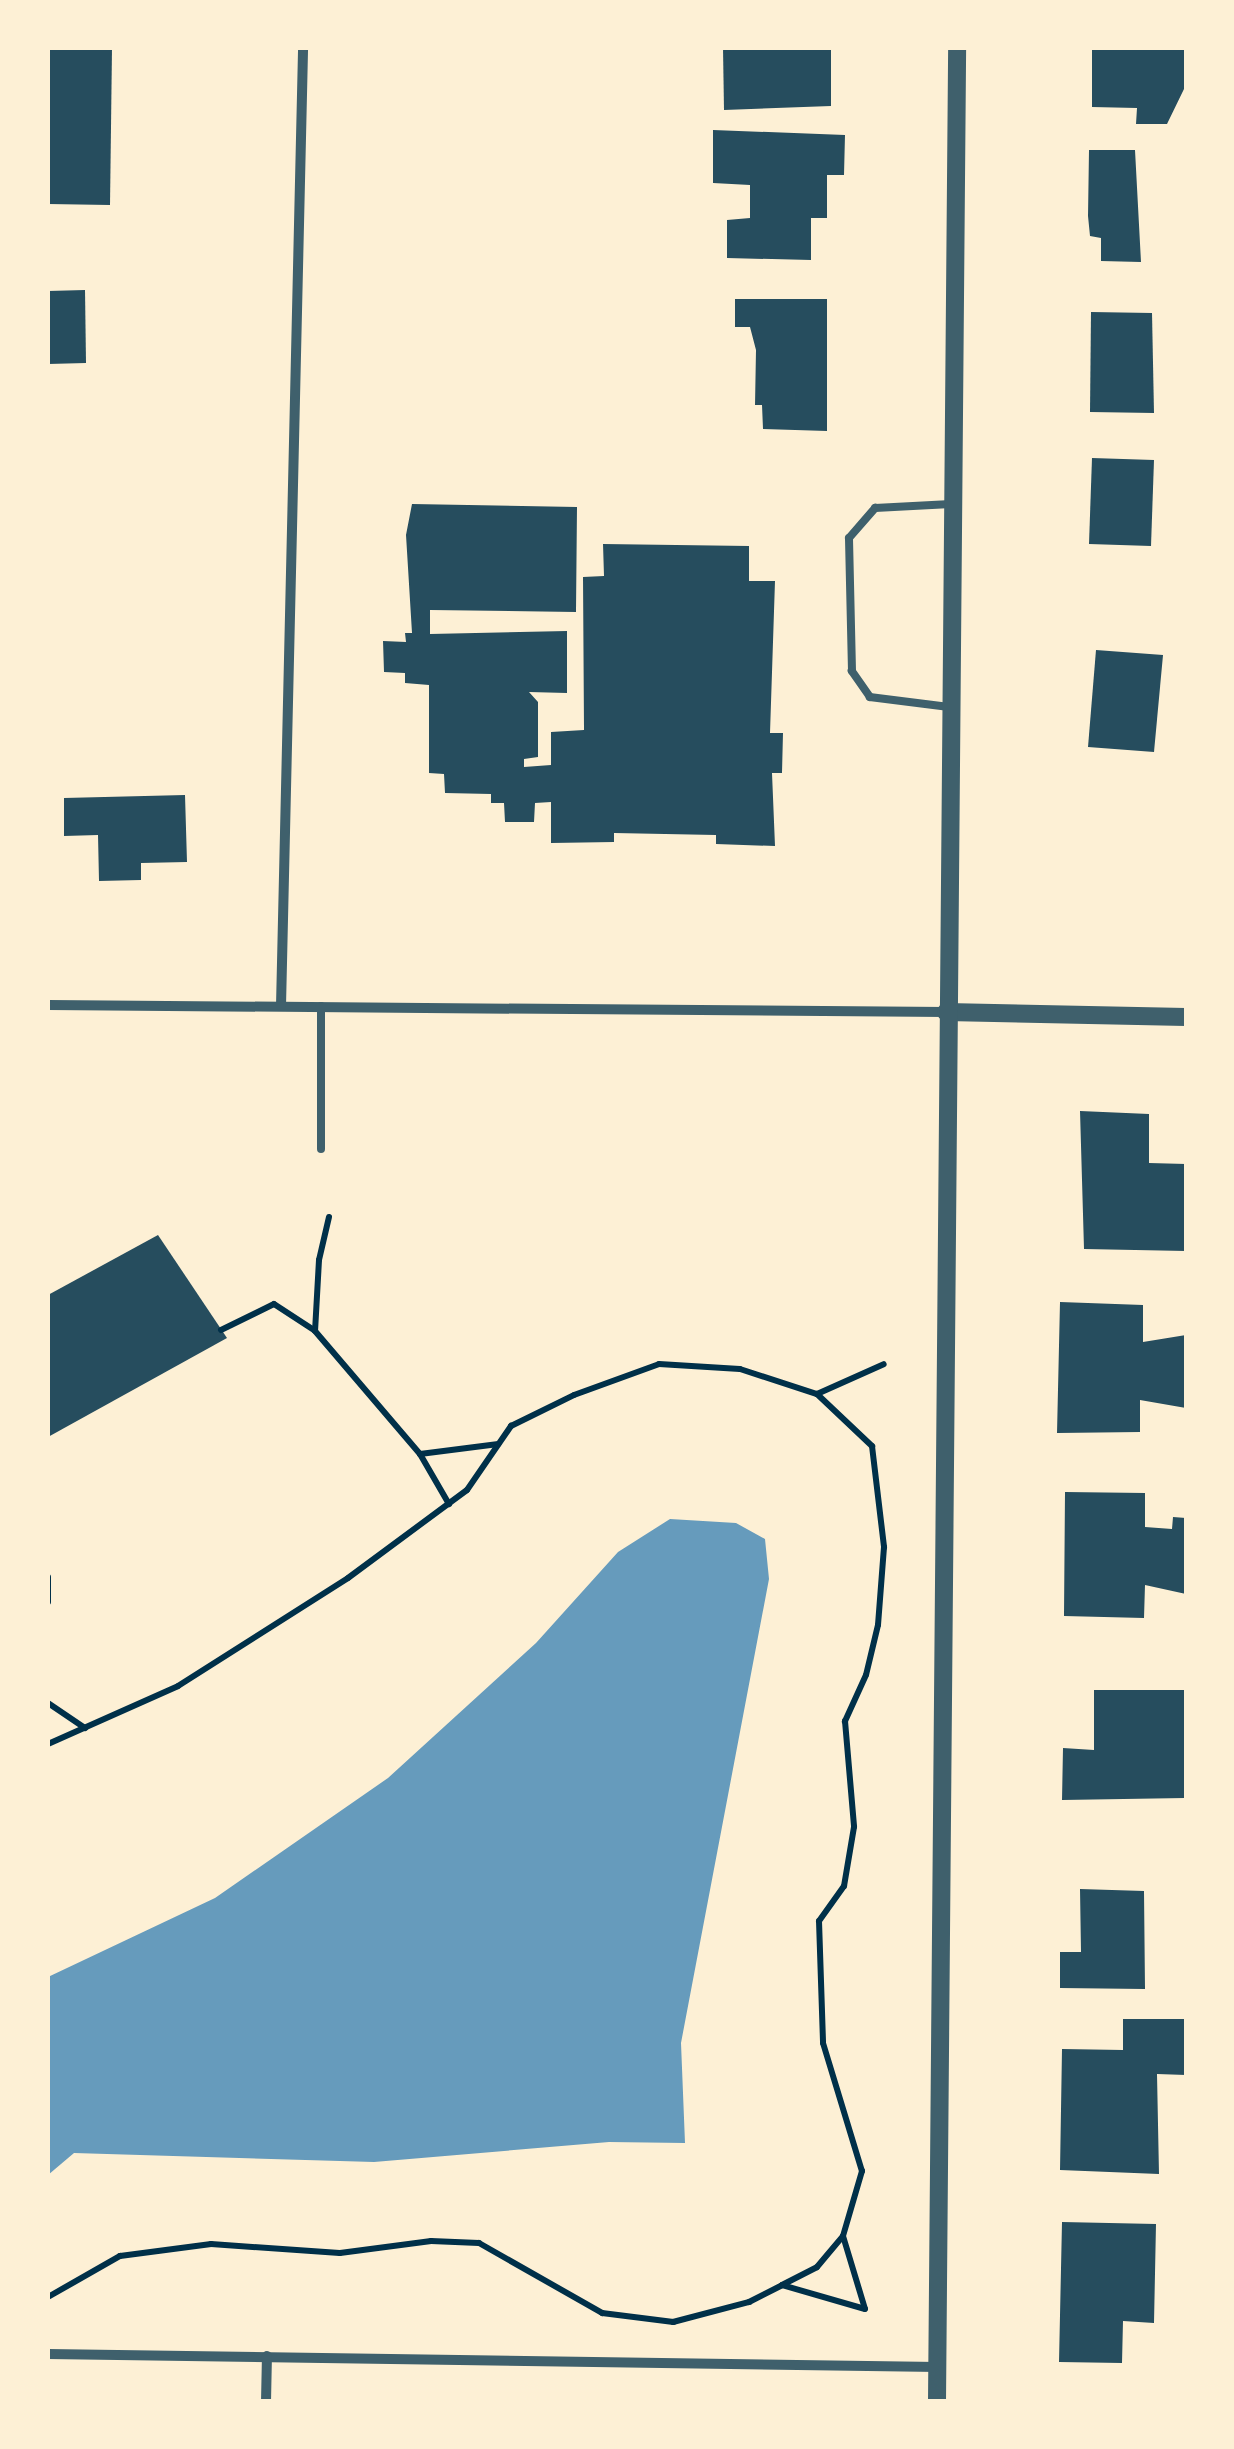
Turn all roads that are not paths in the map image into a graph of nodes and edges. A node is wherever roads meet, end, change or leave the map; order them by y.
1 (303, 48) edge
2 (956, 48) edge
3 (951, 504) junction
4 (949, 707) junction
5 (48, 1005) edge
6 (281, 1006) junction
7 (321, 1006) junction
8 (946, 1012) junction
9 (1186, 1017) edge
10 (321, 1149) dead end
11 (48, 2354) edge
12 (267, 2356) junction
13 (938, 2366) junction
14 (266, 2402) edge
15 (937, 2402) edge

1 - 6 street
2 - 3 street
3 - 4 street
3 - 4 lane
4 - 8 street
5 - 6 street
6 - 7 street
7 - 8 street
7 - 10 lane
8 - 9 street
8 - 13 street
11 - 12 street
12 - 13 street
12 - 14 street
13 - 15 street

